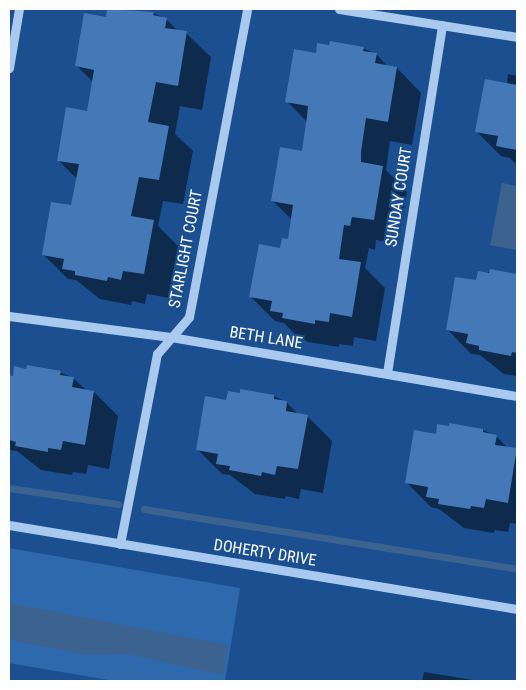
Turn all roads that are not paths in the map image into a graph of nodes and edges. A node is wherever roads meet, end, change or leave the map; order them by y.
1 (19, 9) edge
2 (247, 9) edge
3 (339, 9) edge
4 (442, 25) junction
5 (517, 37) edge
6 (9, 68) edge
7 (9, 316) edge
8 (171, 337) junction
9 (387, 373) junction
10 (517, 396) edge
11 (9, 525) edge
12 (120, 544) junction
13 (517, 609) edge

1 - 6 street
2 - 8 street, STARLIGHT COURT
3 - 4 street
4 - 5 street
4 - 9 street, SUNDAY COURT
7 - 8 street, BETH LANE
8 - 9 street, BETH LANE
8 - 12 street, STARLIGHT COURT
9 - 10 street, BETH LANE
11 - 12 street, DOHERTY DRIVE
12 - 13 street, DOHERTY DRIVE

